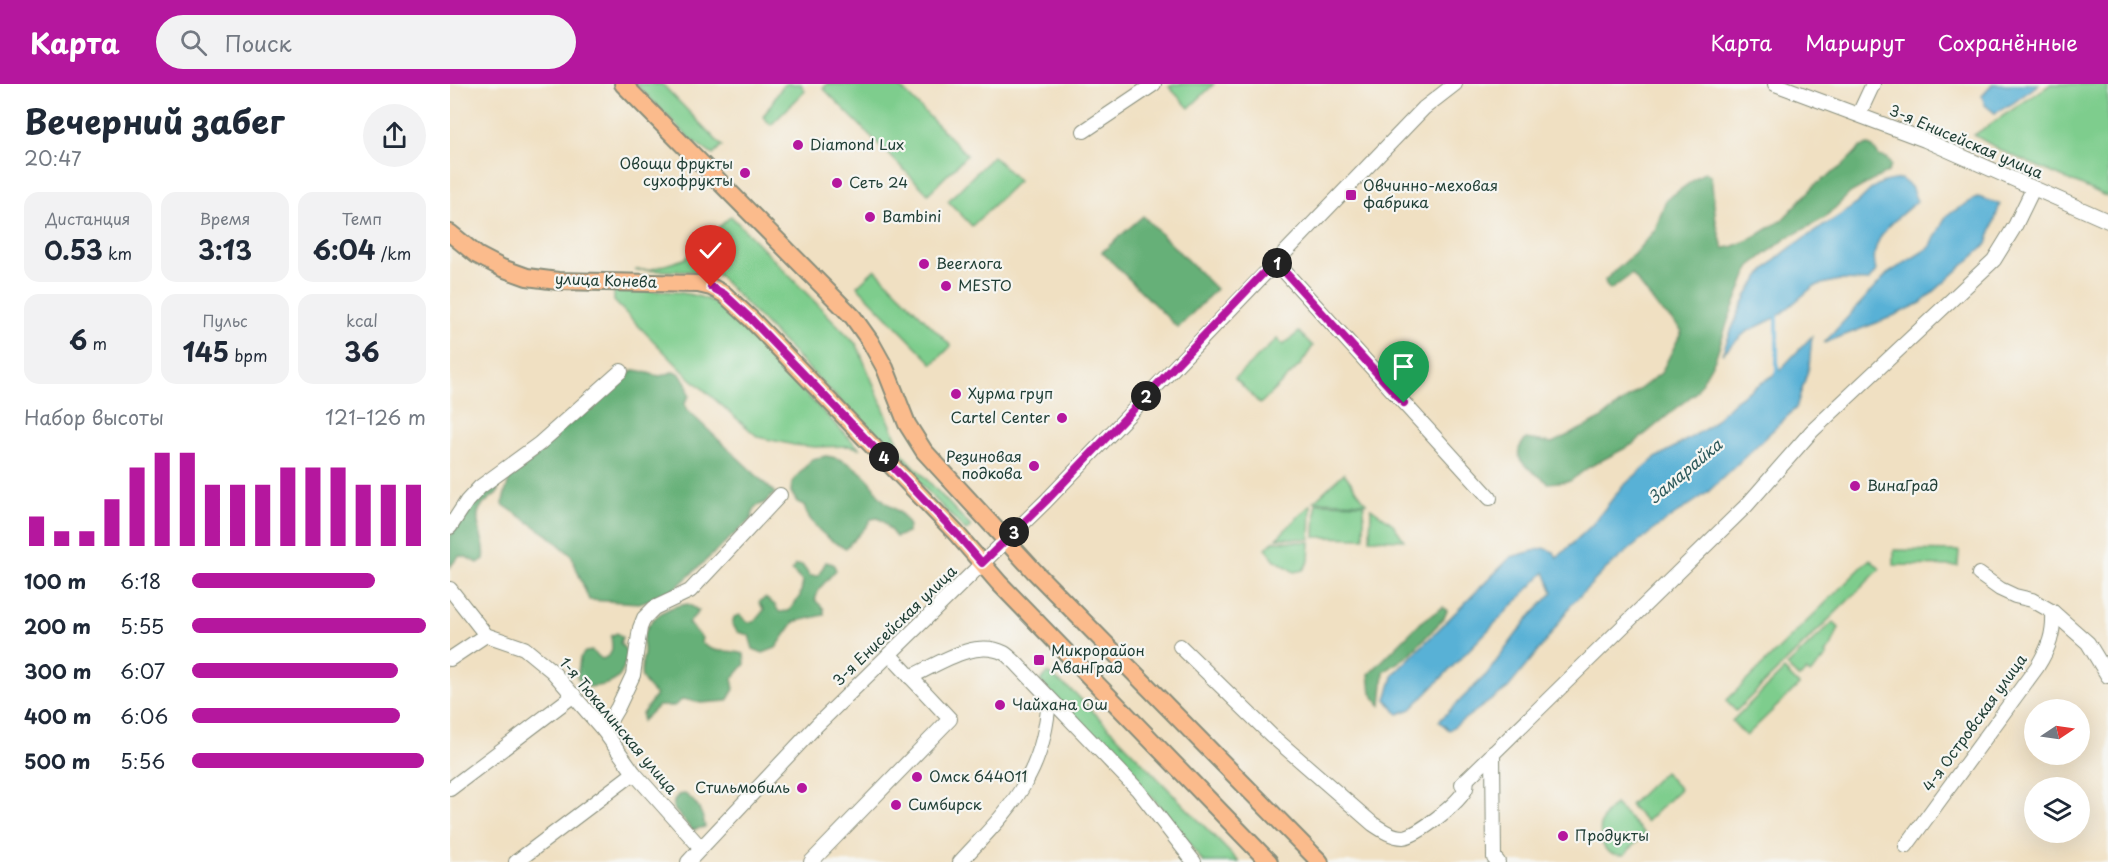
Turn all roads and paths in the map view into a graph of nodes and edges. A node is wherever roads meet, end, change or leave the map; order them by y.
1 (623, 84) edge
2 (1154, 84) edge
3 (1455, 84) edge
4 (1775, 84) edge
5 (1873, 84) edge
6 (1438, 89) edge
7 (1859, 114) junction
8 (1084, 131) dead end
9 (2034, 189) junction
10 (2108, 221) edge
11 (450, 233) edge
12 (1275, 261) junction
13 (621, 371) dead end
14 (780, 495) dead end
15 (1490, 498) dead end
16 (450, 527) edge
17 (1006, 541) junction
18 (982, 563) junction
19 (1979, 574) dead end
20 (450, 589) edge
21 (2053, 612) junction
22 (486, 635) junction
23 (1180, 646) dead end
24 (889, 654) junction
25 (450, 659) edge
26 (2108, 676) edge
27 (910, 677) junction
28 (574, 694) junction
29 (1049, 699) junction
30 (604, 731) junction
31 (1493, 753) junction
32 (634, 773) junction
33 (450, 789) edge
34 (1906, 846) dead end
35 (701, 848) junction
36 (516, 862) edge
37 (688, 862) edge
38 (811, 862) edge
39 (960, 862) edge
40 (1194, 862) edge
41 (1269, 862) edge
42 (1320, 862) edge
43 (1498, 862) edge

1 - 17 main road
2 - 8 street
3 - 6 street, 3-я Енисейская улица
4 - 7 street, 3-я Енисейская улица
5 - 7 street
6 - 12 street, 3-я Енисейская улица
7 - 9 street, 3-я Енисейская улица
9 - 10 street, 3-я Енисейская улица
9 - 31 street
11 - 18 main road, улица Конева
12 - 15 street
12 - 17 street, 3-я Енисейская улица
13 - 16 street
14 - 30 street
17 - 18 street, 3-я Енисейская улица
17 - 42 main road
18 - 24 street, 3-я Енисейская улица
18 - 41 main road, улица Конева
19 - 21 street
20 - 22 street
21 - 26 street
21 - 34 street, 4-я Островская улица
22 - 25 street
22 - 28 street, 1-я Тюкалинская улица
23 - 31 street
24 - 27 street
24 - 35 street, 3-я Енисейская улица
27 - 29 street
27 - 38 street
28 - 30 street, 1-я Тюкалинская улица
28 - 33 street
29 - 39 street
29 - 40 street
30 - 32 street, 1-я Тюкалинская улица
31 - 43 street
32 - 35 street, 1-я Тюкалинская улица
32 - 36 street
35 - 37 street, 3-я Енисейская улица

